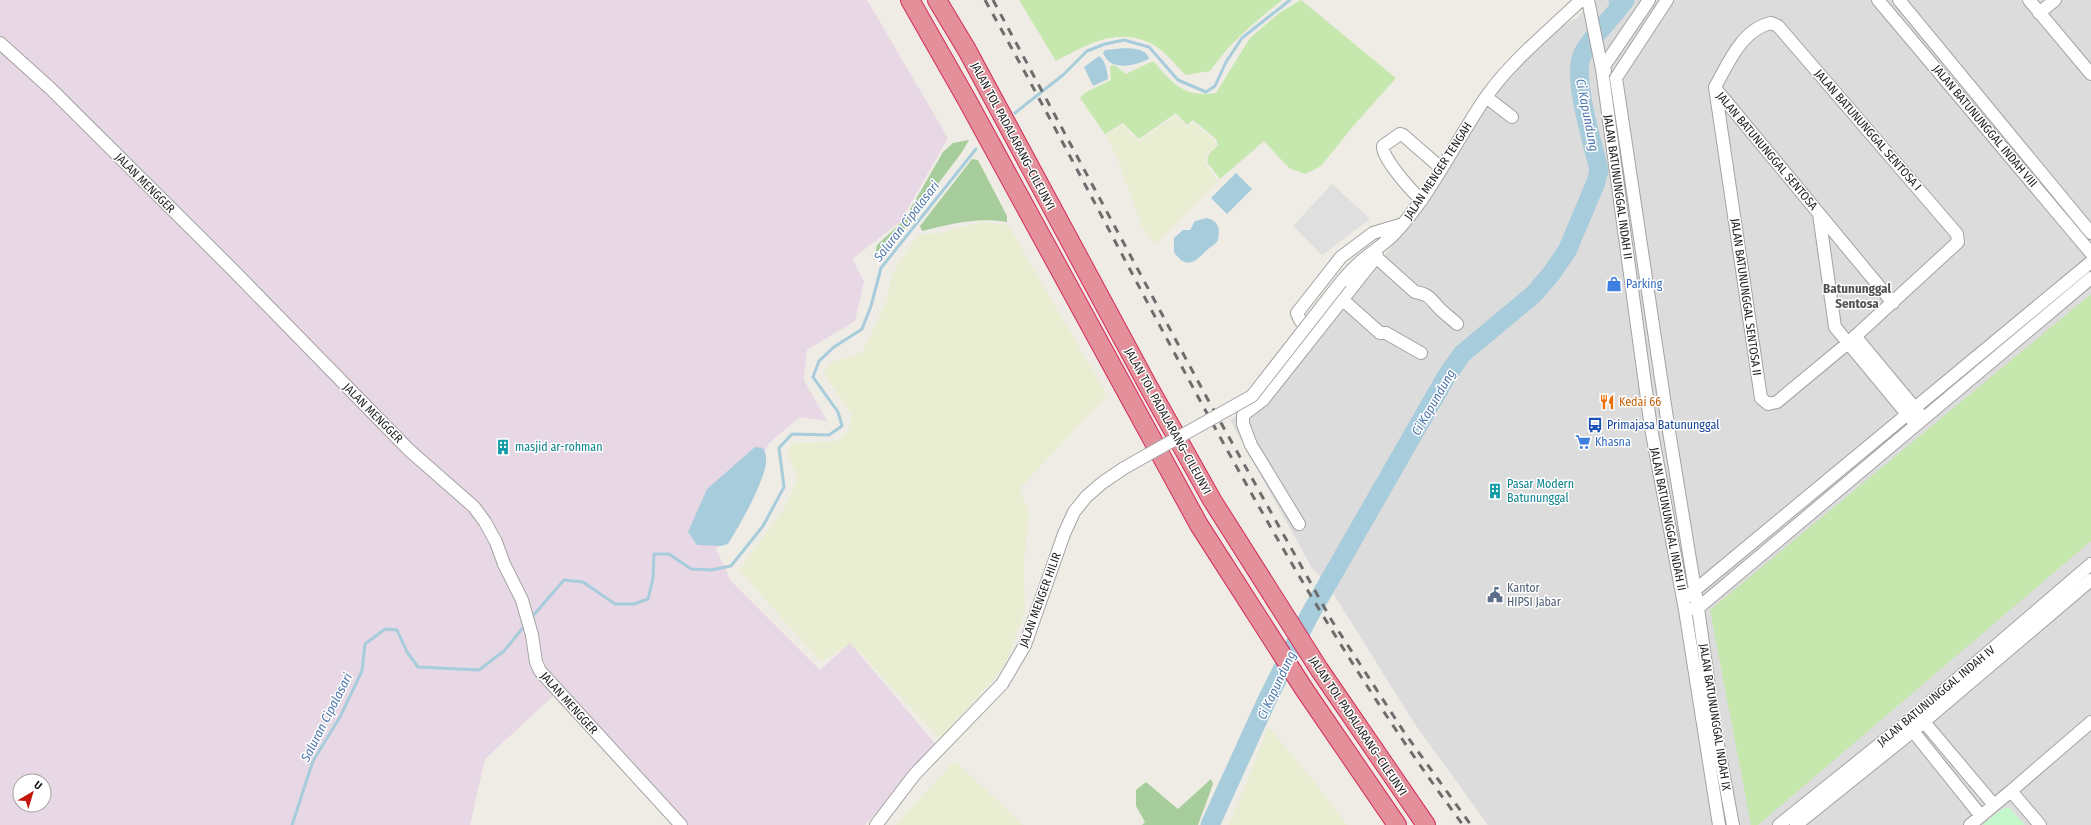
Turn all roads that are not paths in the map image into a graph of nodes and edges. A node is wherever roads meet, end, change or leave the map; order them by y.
1 (910, 0) edge
2 (937, 0) edge
3 (1649, 0) edge
4 (1667, 0) edge
5 (1878, 0) edge
6 (1899, 0) edge
7 (2029, 0) edge
8 (2055, 0) edge
9 (1586, 1) edge
10 (2039, 13) junction
11 (0, 43) edge
12 (1602, 69) junction
13 (2091, 74) edge
14 (1616, 78) junction
15 (1714, 87) junction
16 (1486, 97) junction
17 (1512, 117) dead end
18 (1441, 168) junction
19 (1422, 200) junction
20 (1819, 214) junction
21 (1403, 224) junction
22 (2091, 233) edge
23 (1394, 235) junction
24 (2091, 252) edge
25 (1376, 257) junction
26 (2091, 262) edge
27 (2091, 278) edge
28 (1343, 300) junction
29 (1893, 302) junction
30 (1457, 324) dead end
31 (1314, 336) junction
32 (1852, 340) junction
33 (1421, 353) dead end
34 (1911, 410) junction
35 (1230, 411) joint
36 (1920, 422) junction
37 (1299, 524) dead end
38 (2091, 564) edge
39 (2091, 580) edge
40 (1695, 590) junction
41 (1684, 605) junction
42 (1698, 608) junction
43 (1921, 718) junction
44 (2091, 722) edge
45 (1909, 727) junction
46 (2011, 790) junction
47 (1994, 805) junction
48 (1980, 816) junction
49 (681, 825) edge
50 (876, 825) edge
51 (1397, 825) edge
52 (1426, 825) edge
53 (1719, 825) edge
54 (1733, 825) edge
55 (1779, 825) edge
56 (1796, 825) edge
57 (1970, 825) edge
58 (2040, 825) edge

1 - 51 highway, JALAN TOL PADALARANG–CILEUNYI
2 - 52 highway, JALAN TOL PADALARANG–CILEUNYI
3 - 12 street
4 - 14 street
5 - 24 street, JALAN BATUNUNGGAL INDAH VIII
6 - 22 street, JALAN BATUNUNGGAL INDAH VIII
7 - 10 street
8 - 10 street
9 - 12 street, JALAN BATUNUNGGAL INDAH II
9 - 16 street, JALAN MENGER TENGAH
10 - 13 street
11 - 49 street, JALAN MENGGER
12 - 14 street
12 - 41 street, JALAN BATUNUNGGAL INDAH II
14 - 40 street, JALAN BATUNUNGGAL INDAH II
15 - 20 street, JALAN BATUNUNGGAL SENTOSA
15 - 29 street, JALAN BATUNUNGGAL SENTOSA I
15 - 32 street, JALAN BATUNUNGGAL SENTOSA II
16 - 17 street
16 - 18 street, JALAN MENGER TENGAH
18 - 19 street, JALAN MENGER TENGAH
18 - 19 street
19 - 21 street, JALAN MENGER TENGAH
20 - 29 street, JALAN BATUNUNGGAL SENTOSA
20 - 32 street, JALAN BATUNUNGGAL SENTOSA
21 - 23 street, JALAN MENGER TENGAH
21 - 31 street
23 - 25 street
23 - 35 street, JALAN MENGER TENGAH, bridge
25 - 28 street
25 - 30 street
26 - 34 street
27 - 36 street
28 - 31 street
28 - 33 street
29 - 32 street
31 - 37 street
32 - 34 street, JALAN BATUNUNGGAL SENTOSA
34 - 36 street, JALAN BATUNUNGGAL SENTOSA
34 - 40 street
35 - 50 street, JALAN MENGER HILIR, bridge
36 - 42 street
38 - 43 street, JALAN BATUNUNGGAL INDAH IV
39 - 43 street, JALAN BATUNUNGGAL INDAH IV
40 - 41 street
40 - 42 street, JALAN BATUNUNGGAL INDAH II
41 - 42 street
41 - 53 street, JALAN BATUNUNGGAL INDAH IX
42 - 54 street, JALAN BATUNUNGGAL INDAH IX
43 - 45 street, JALAN BATUNUNGGAL INDAH IV
43 - 47 street
44 - 46 street
45 - 48 street
45 - 55 street, JALAN BATUNUNGGAL INDAH IV
45 - 56 street, JALAN BATUNUNGGAL INDAH IV
46 - 47 street
46 - 58 street
47 - 48 street
48 - 57 street

